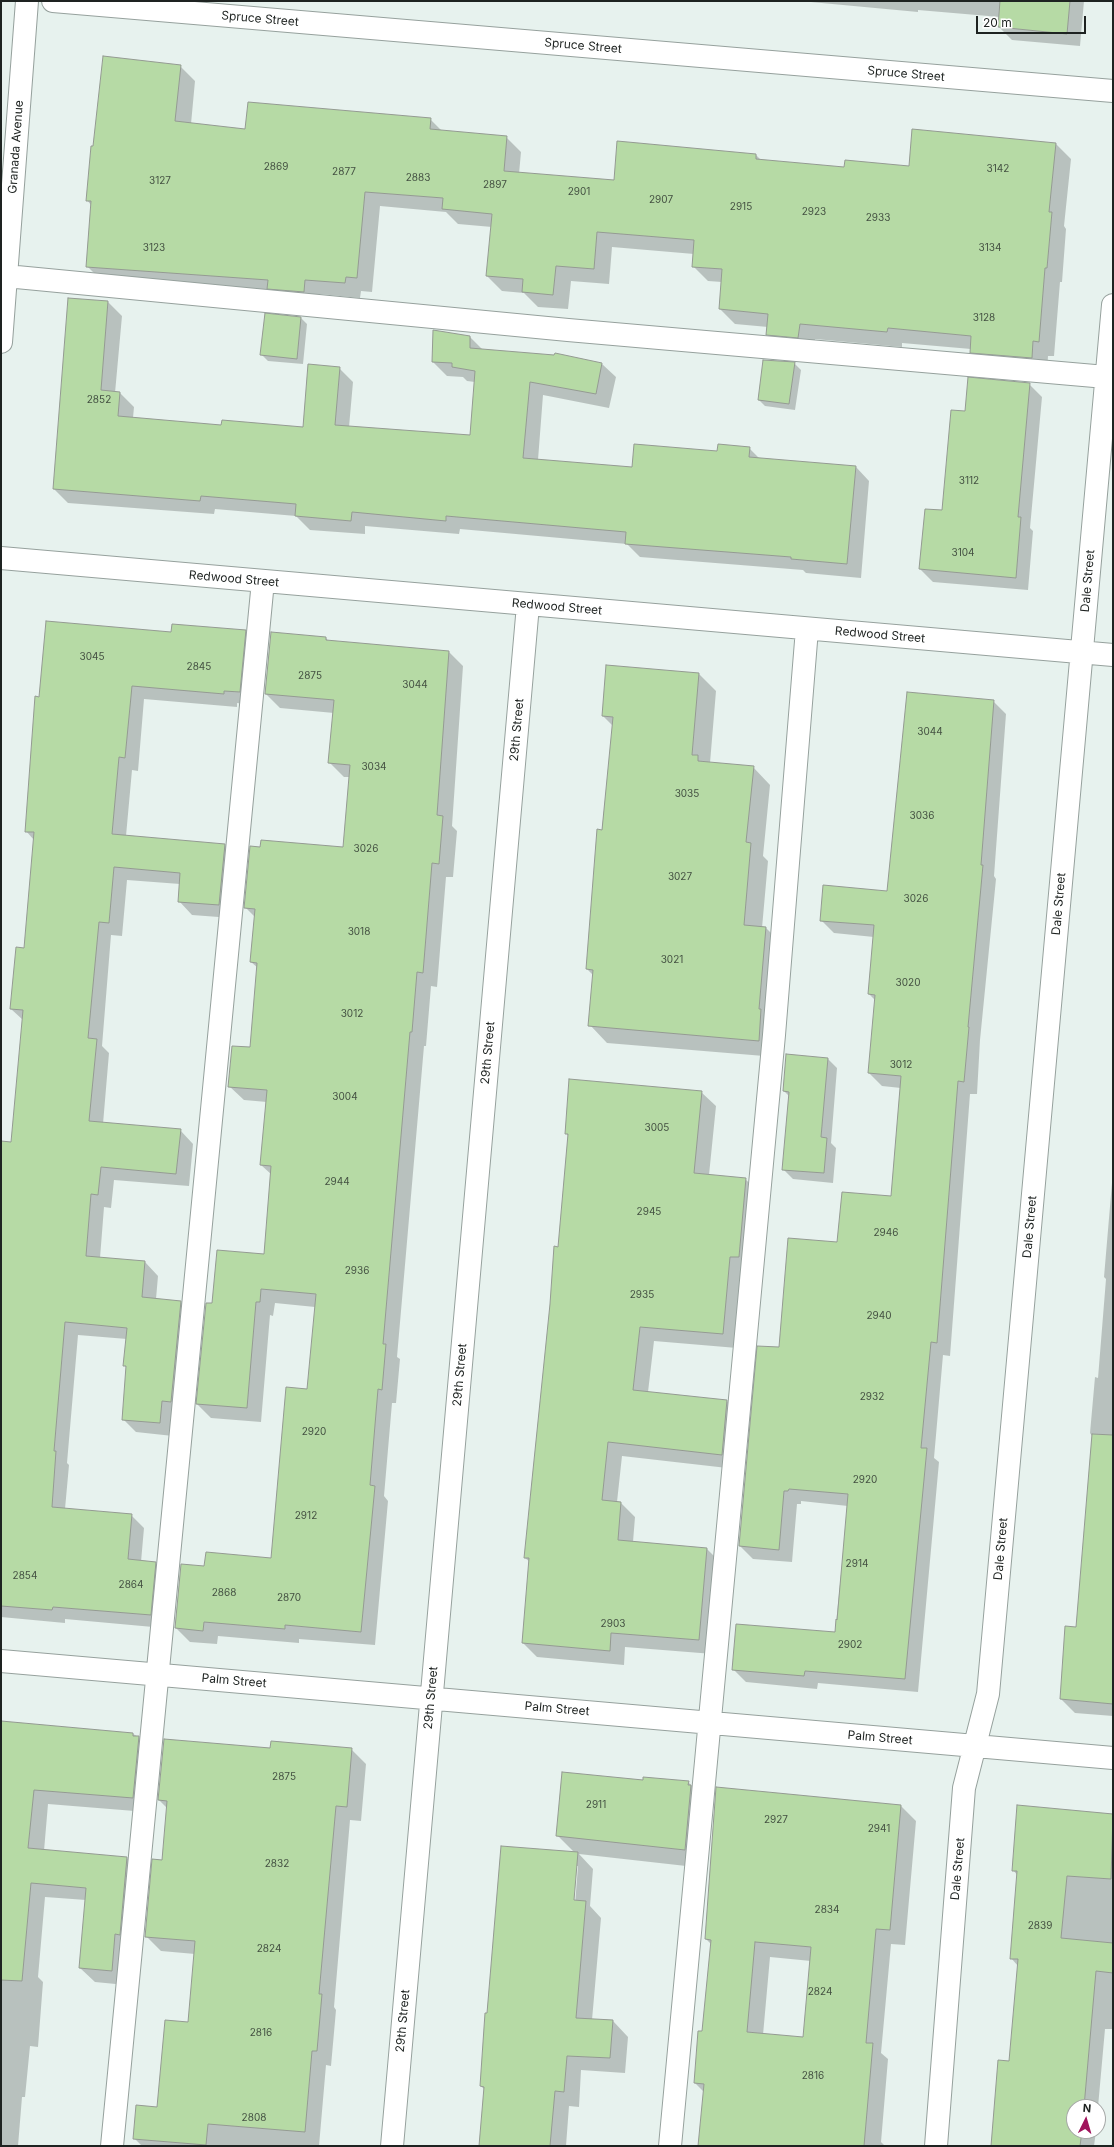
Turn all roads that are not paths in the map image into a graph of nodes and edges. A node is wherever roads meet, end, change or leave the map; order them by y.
1 (27, 1) edge
2 (53, 1) edge
3 (1113, 91) edge
4 (6, 276) junction
5 (1113, 305) edge
6 (1, 342) edge
7 (1106, 377) junction
8 (1, 558) edge
9 (263, 581) junction
10 (528, 605) junction
11 (807, 629) junction
12 (1082, 652) junction
13 (1113, 655) edge
14 (1, 1661) edge
15 (159, 1675) junction
16 (431, 1698) junction
17 (710, 1723) junction
18 (975, 1746) junction
19 (1113, 1758) edge
20 (112, 2146) edge
21 (392, 2146) edge
22 (670, 2146) edge
23 (936, 2146) edge

1 - 4 street, Granada Avenue
2 - 3 street, Spruce Street
4 - 6 street, Granada Avenue
4 - 7 street
5 - 7 street, Dale Street
7 - 12 street, Dale Street
8 - 9 street, Redwood Street
9 - 10 street, Redwood Street
9 - 15 street
10 - 11 street, Redwood Street
10 - 16 street, 29th Street
11 - 12 street, Redwood Street
11 - 17 street
12 - 13 street, Redwood Street
12 - 18 street, Dale Street
14 - 15 street, Palm Street
15 - 16 street, Palm Street
15 - 20 street
16 - 17 street, Palm Street
16 - 21 street, 29th Street
17 - 18 street, Palm Street
17 - 22 street
18 - 19 street, Palm Street
18 - 23 street, Dale Street

